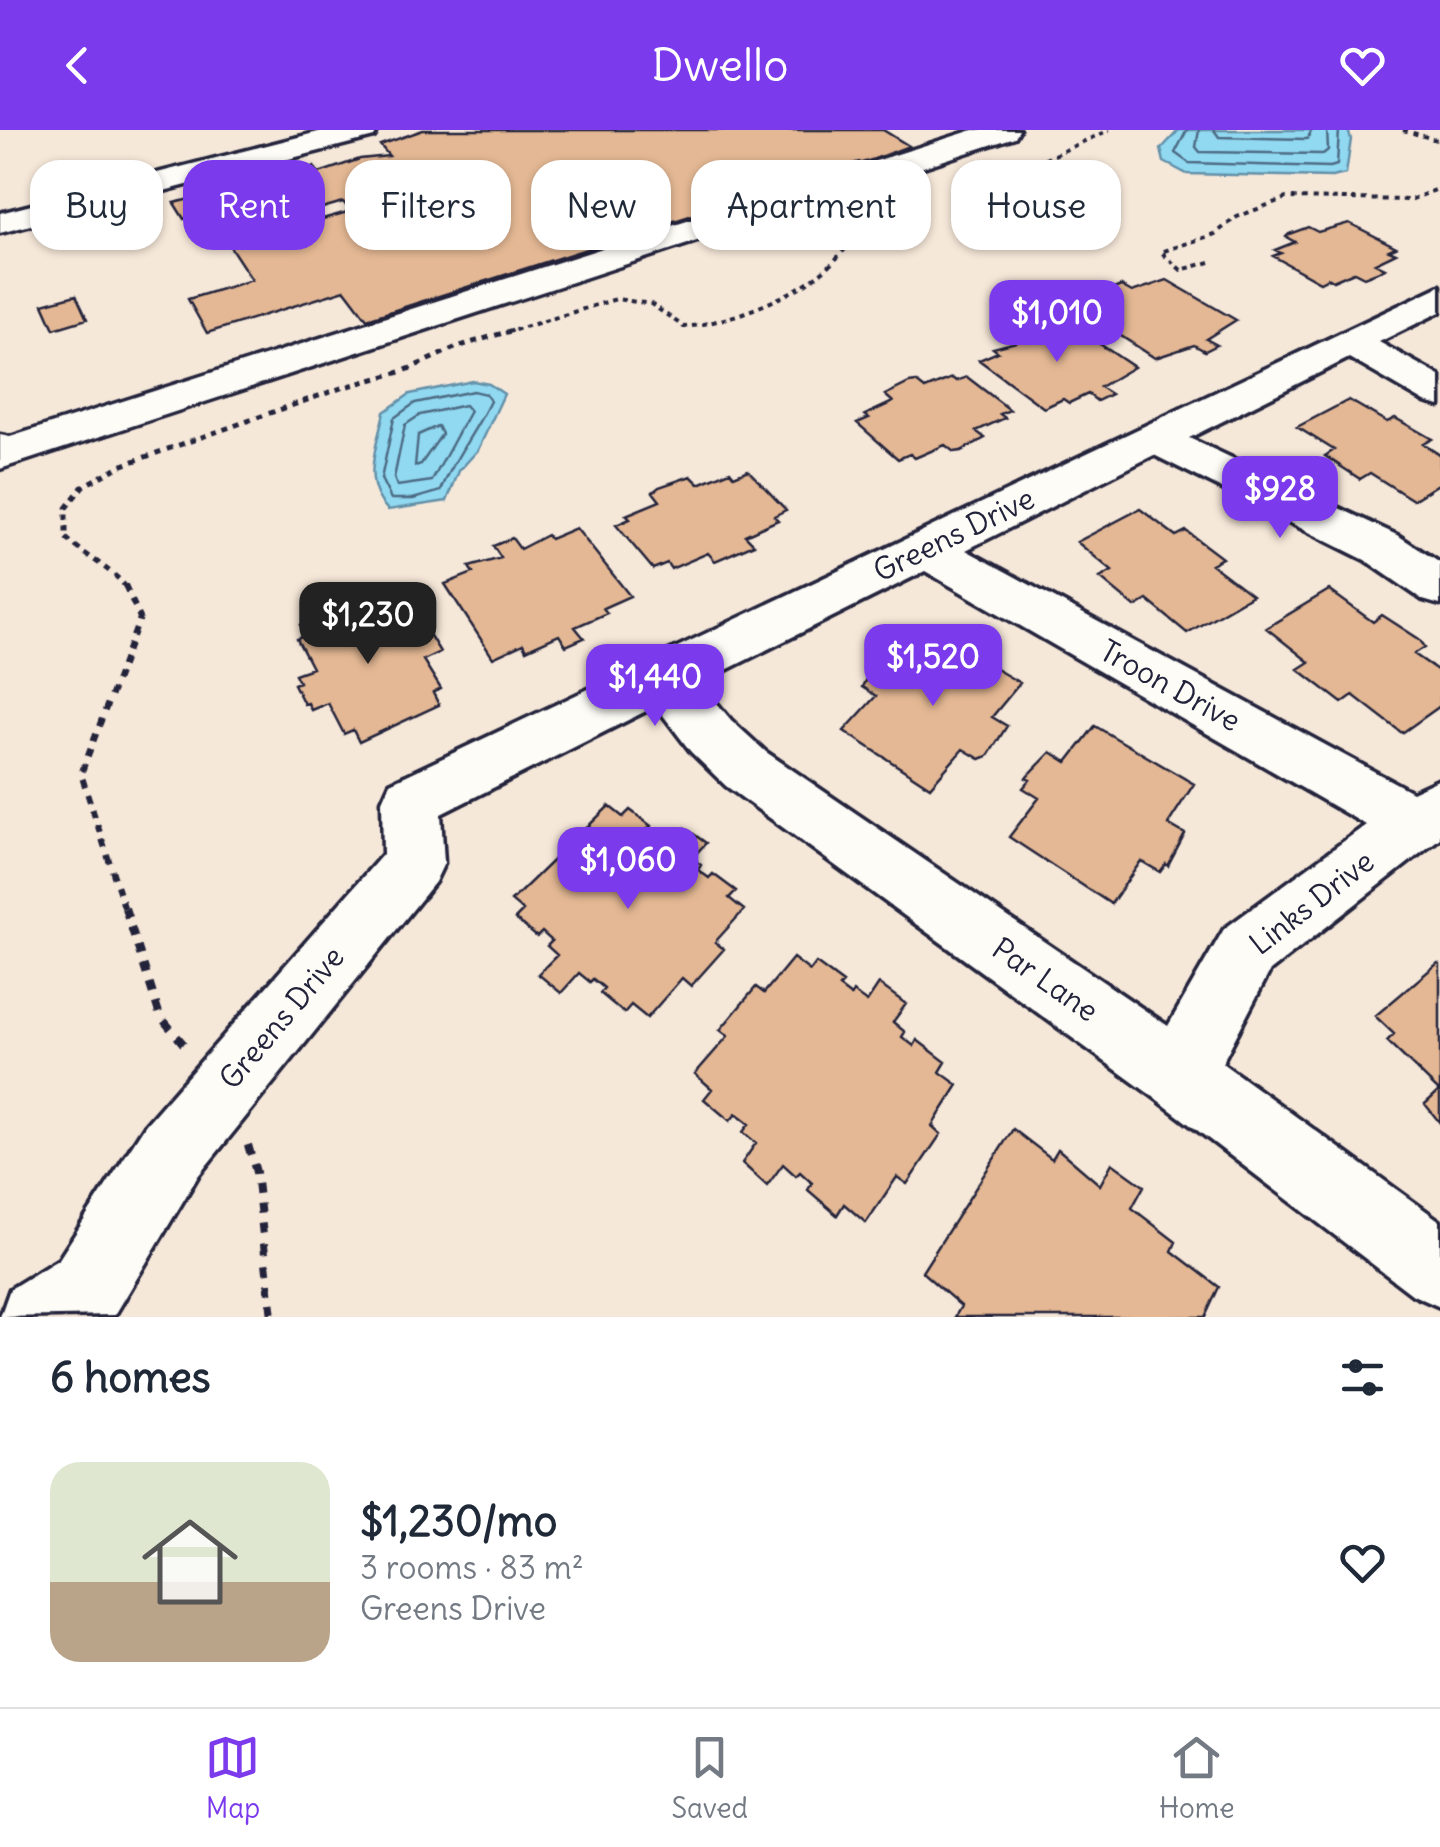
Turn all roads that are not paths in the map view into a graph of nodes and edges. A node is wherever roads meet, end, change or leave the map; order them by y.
1 (363, 130) edge
2 (1004, 130) edge
3 (326, 134) edge
4 (0, 223) edge
5 (1440, 298) edge
6 (1350, 342) junction
7 (1440, 393) edge
8 (1154, 438) junction
9 (0, 449) edge
10 (925, 549) junction
11 (1440, 587) edge
12 (664, 677) junction
13 (1428, 813) edge
14 (1179, 1074) junction
15 (1440, 1268) edge
16 (38, 1317) edge

1 - 3 street
2 - 9 street
3 - 4 street
5 - 6 street, Greens Drive
6 - 7 street
6 - 8 street, Greens Drive
8 - 10 street, Greens Drive
8 - 11 street
10 - 12 street, Greens Drive
10 - 13 street, Troon Drive
12 - 14 street, Par Lane
12 - 16 street, Greens Drive
13 - 14 street, Links Drive
14 - 15 street, Par Lane

